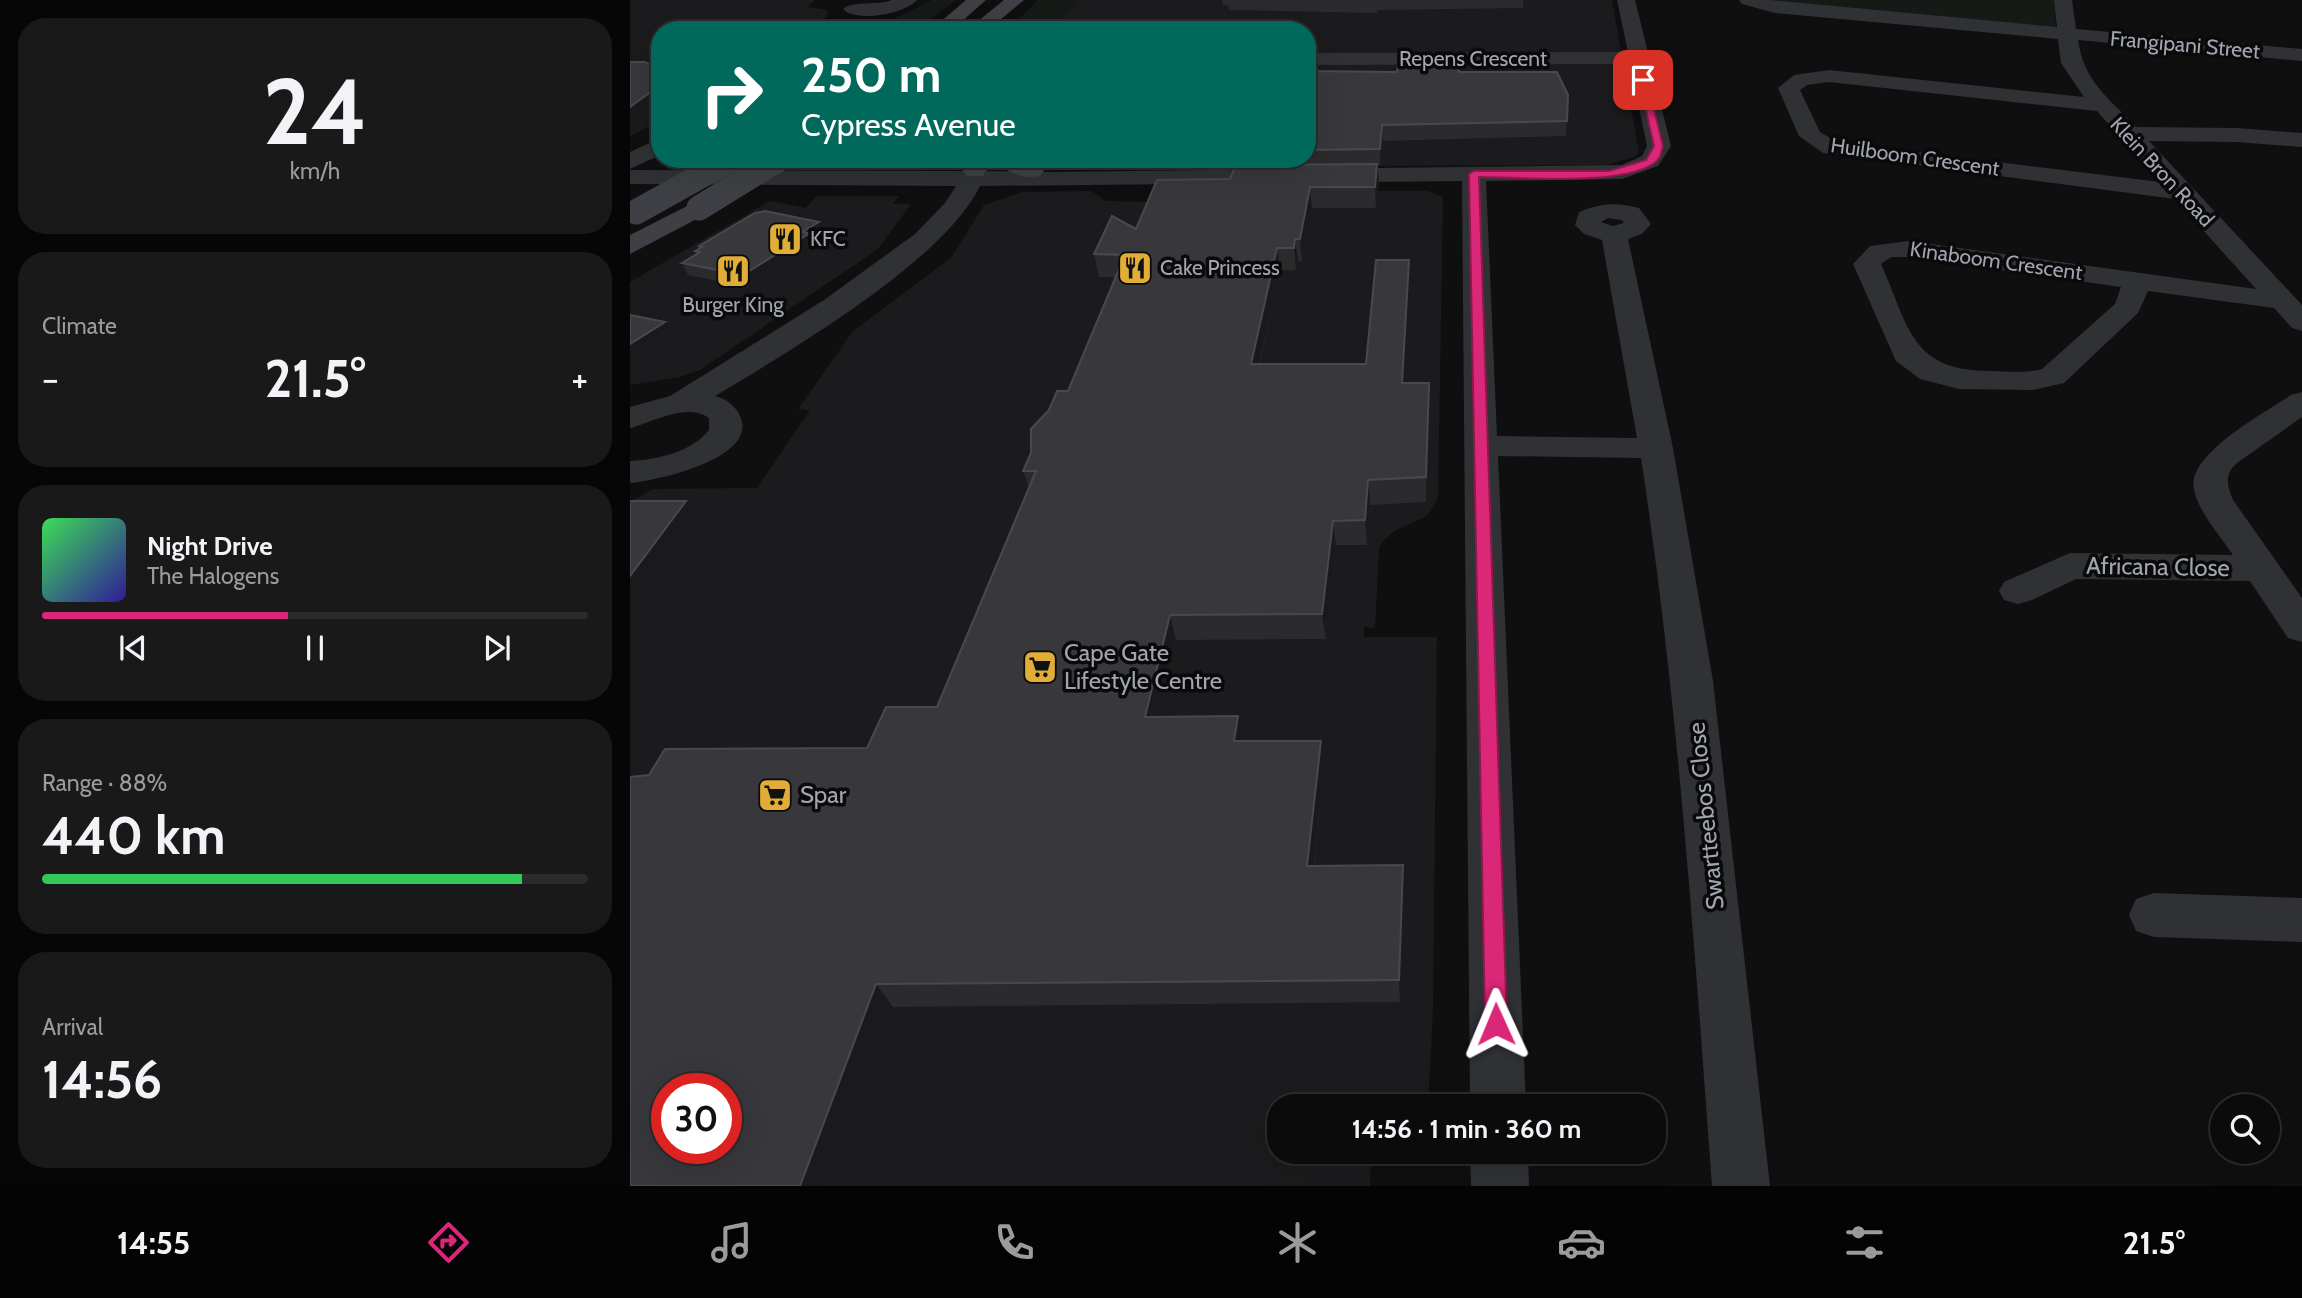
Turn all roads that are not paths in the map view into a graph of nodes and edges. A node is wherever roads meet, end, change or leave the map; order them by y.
1 (977, 0) edge
2 (1015, 0) edge
3 (1025, 0) edge
4 (1626, 0) edge
5 (1748, 0) edge
6 (2063, 0) edge
7 (853, 4) edge
8 (901, 4) edge
9 (864, 21) edge
10 (951, 21) edge
11 (987, 21) edge
12 (1004, 21) edge
13 (2068, 36) junction
14 (2302, 55) edge
15 (1638, 58) junction
16 (1316, 59) edge
17 (2100, 105) junction
18 (2128, 134) junction
19 (651, 137) edge
20 (2302, 140) edge
21 (630, 148) edge
22 (651, 150) edge
23 (630, 162) edge
24 (715, 168) edge
25 (764, 168) edge
26 (1023, 168) edge
27 (1094, 168) edge
28 (968, 172) edge
29 (1045, 174) junction
30 (1474, 174) junction
31 (630, 177) edge
32 (2180, 192) junction
33 (633, 214) edge
34 (690, 214) junction
35 (941, 222) junction
36 (1615, 234) dead end
37 (630, 246) edge
38 (630, 256) edge
39 (893, 262) junction
40 (2137, 281) junction
41 (2282, 301) junction
42 (2302, 322) edge
43 (783, 343) junction
44 (2302, 402) edge
45 (681, 403) junction
46 (718, 409) junction
47 (630, 418) edge
48 (1481, 446) junction
49 (1656, 448) junction
50 (632, 473) edge
51 (2262, 568) junction
52 (2018, 591) dead end
53 (2302, 628) edge
54 (2154, 915) dead end
55 (2302, 920) edge
56 (1498, 1094) edge
57 (1499, 1164) edge
58 (1500, 1186) edge
59 (1741, 1186) edge

1 - 10 main road
2 - 11 main road
3 - 12 main road
4 - 15 street
5 - 13 street, Frangipani Street
6 - 13 street, Klein Bron Road
7 - 8 street
8 - 9 street
13 - 14 street, Frangipani Street
13 - 17 street, Klein Bron Road
15 - 16 street, Repens Crescent
15 - 30 street
17 - 18 street, Klein Bron Road
17 - 32 street, Huilboom Crescent
18 - 20 street
18 - 32 street, Klein Bron Road
19 - 21 street
22 - 23 street
24 - 33 main road, bridge
25 - 34 main road, bridge
26 - 29 main road
27 - 29 street
28 - 29 street
28 - 31 street
28 - 35 street
28 - 39 street
29 - 30 street
29 - 35 street
30 - 48 street
32 - 41 street, Klein Bron Road
34 - 37 main road
34 - 38 main road
35 - 39 street
36 - 49 street, Swartteebos Close
39 - 43 street
40 - 40 street, Kinaboom Crescent
40 - 41 street, Kinaboom Crescent
41 - 42 street, Klein Bron Road
43 - 45 street
43 - 46 street
44 - 51 street
45 - 46 street
45 - 47 street
46 - 50 street
48 - 49 street
48 - 56 street
49 - 59 street, Swartteebos Close
51 - 52 street, Africana Close
51 - 53 street
54 - 55 street
57 - 58 street

